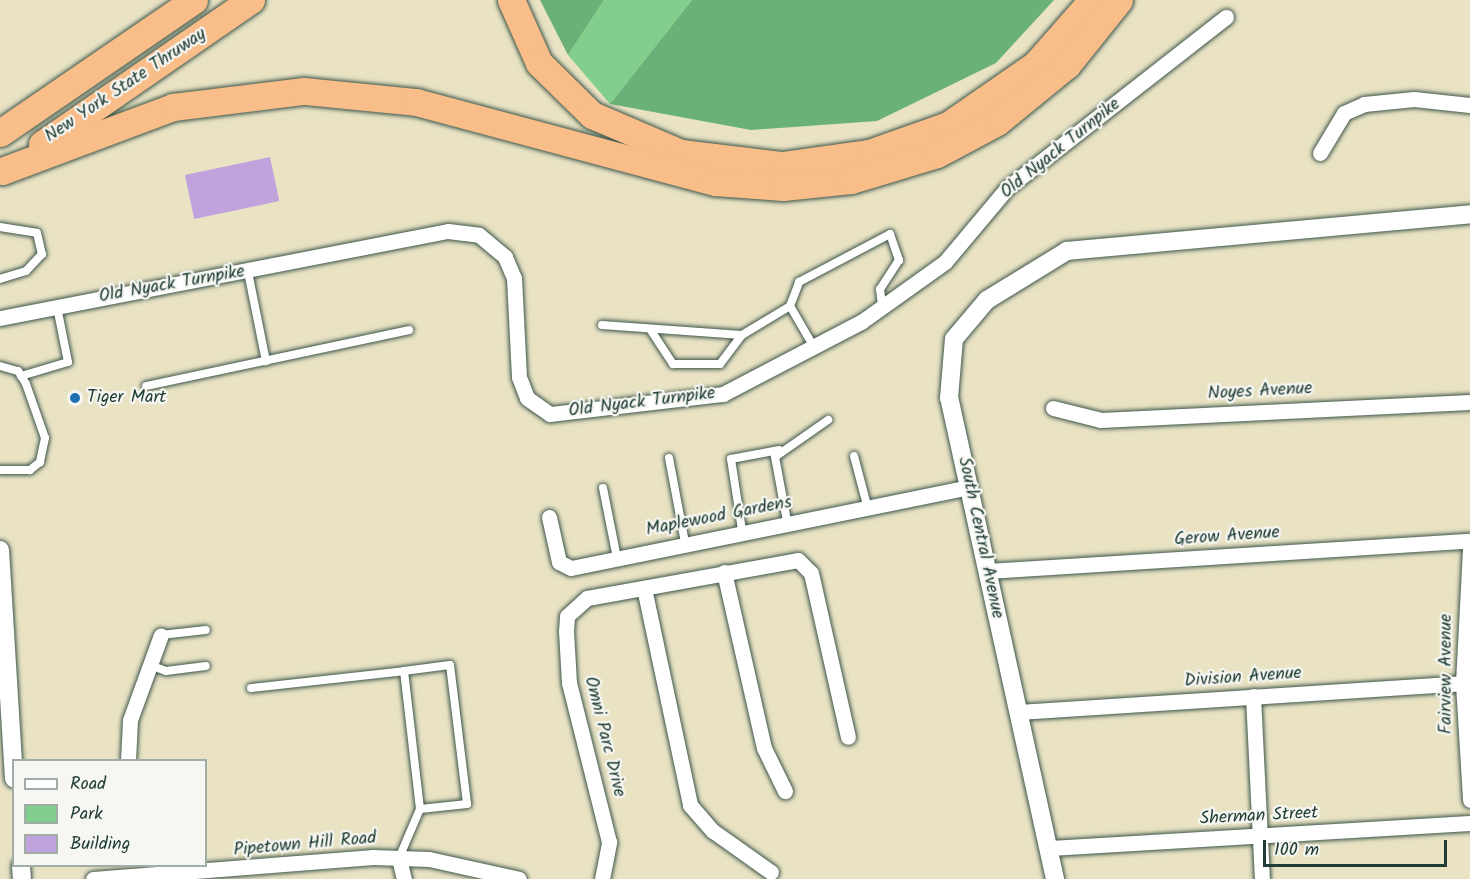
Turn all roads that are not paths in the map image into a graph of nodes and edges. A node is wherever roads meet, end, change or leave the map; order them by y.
1 (194, 0) edge
2 (251, 0) edge
3 (511, 0) edge
4 (1092, 0) edge
5 (1119, 0) edge
6 (1226, 17) dead end
7 (1470, 105) edge
8 (0, 133) edge
9 (62, 139) junction
10 (1320, 153) dead end
11 (1, 171) edge
12 (1470, 214) edge
13 (0, 227) edge
14 (248, 272) junction
15 (0, 279) edge
16 (790, 306) junction
17 (882, 306) junction
18 (57, 307) junction
19 (0, 318) edge
20 (602, 325) dead end
21 (650, 329) junction
22 (409, 330) dead end
23 (742, 335) junction
24 (814, 347) junction
25 (266, 361) junction
26 (0, 366) edge
27 (21, 376) junction
28 (146, 386) dead end
29 (1470, 402) edge
30 (1053, 408) dead end
31 (828, 420) dead end
32 (779, 450) junction
33 (854, 456) dead end
34 (669, 458) dead end
35 (0, 470) edge
36 (969, 487) junction
37 (603, 488) dead end
38 (868, 511) junction
39 (549, 517) dead end
40 (787, 522) junction
41 (742, 530) junction
42 (1470, 541) edge
43 (685, 543) junction
44 (1470, 549) edge
45 (0, 550) edge
46 (617, 558) junction
47 (987, 571) junction
48 (724, 572) junction
49 (644, 588) junction
50 (206, 630) dead end
51 (161, 635) joint
52 (148, 665) junction
53 (206, 666) dead end
54 (404, 671) junction
55 (1467, 683) edge
56 (251, 688) dead end
57 (1253, 696) junction
58 (1018, 712) junction
59 (848, 737) dead end
60 (13, 759) edge
61 (128, 759) edge
62 (785, 791) dead end
63 (1470, 800) edge
64 (420, 809) junction
65 (1470, 823) edge
66 (1260, 836) junction
67 (1049, 848) junction
68 (399, 858) junction
69 (134, 871) edge
70 (771, 872) dead end
71 (256, 874) edge
72 (93, 879) edge
73 (404, 879) edge
74 (519, 879) edge
75 (602, 879) edge
76 (1055, 879) edge
77 (1262, 879) edge

1 - 8 highway, New York State Thruway
2 - 9 highway, New York State Thruway
3 - 4 highway
5 - 9 highway
6 - 17 street, Old Nyack Turnpike
7 - 10 street
9 - 11 highway, New York State Thruway
12 - 36 street, South Central Avenue
13 - 15 lane
14 - 18 street, Old Nyack Turnpike
14 - 24 street, Old Nyack Turnpike
14 - 25 lane
16 - 17 lane
16 - 23 lane
16 - 24 lane
17 - 24 street, Old Nyack Turnpike
18 - 19 street, Old Nyack Turnpike
18 - 27 lane
20 - 21 lane
21 - 23 lane
21 - 23 lane
22 - 25 lane
25 - 28 lane
26 - 27 lane
27 - 35 lane
29 - 30 street, Noyes Avenue
31 - 32 lane
32 - 40 lane
32 - 41 lane
33 - 38 lane
34 - 43 lane
36 - 38 street, Maplewood Gardens
36 - 47 street, South Central Avenue
37 - 46 lane
38 - 40 street, Maplewood Gardens
39 - 46 street, Maplewood Gardens
40 - 41 street, Maplewood Gardens
41 - 43 street, Maplewood Gardens
42 - 47 street, Gerow Avenue
43 - 46 street, Maplewood Gardens
44 - 55 street, Fairview Avenue
45 - 60 street
47 - 58 street, South Central Avenue
48 - 49 street, Omni Parc Drive
48 - 59 street, Omni Parc Drive
48 - 62 street
49 - 70 street
49 - 75 street, Omni Parc Drive
50 - 51 lane
51 - 52 street
52 - 53 lane
52 - 61 street
54 - 56 lane
54 - 64 lane
54 - 64 lane
55 - 57 street, Division Avenue
55 - 63 street, Fairview Avenue
57 - 58 street, Division Avenue
57 - 66 street
58 - 67 street, South Central Avenue
64 - 68 lane
65 - 66 street, Sherman Street
66 - 67 street, Sherman Street
66 - 77 street
67 - 76 street, South Central Avenue
68 - 71 street, Pipetown Hill Road
68 - 73 street
68 - 74 street, Pipetown Hill Road
69 - 71 street, Pipetown Hill Road
69 - 72 street, Pipetown Hill Road

